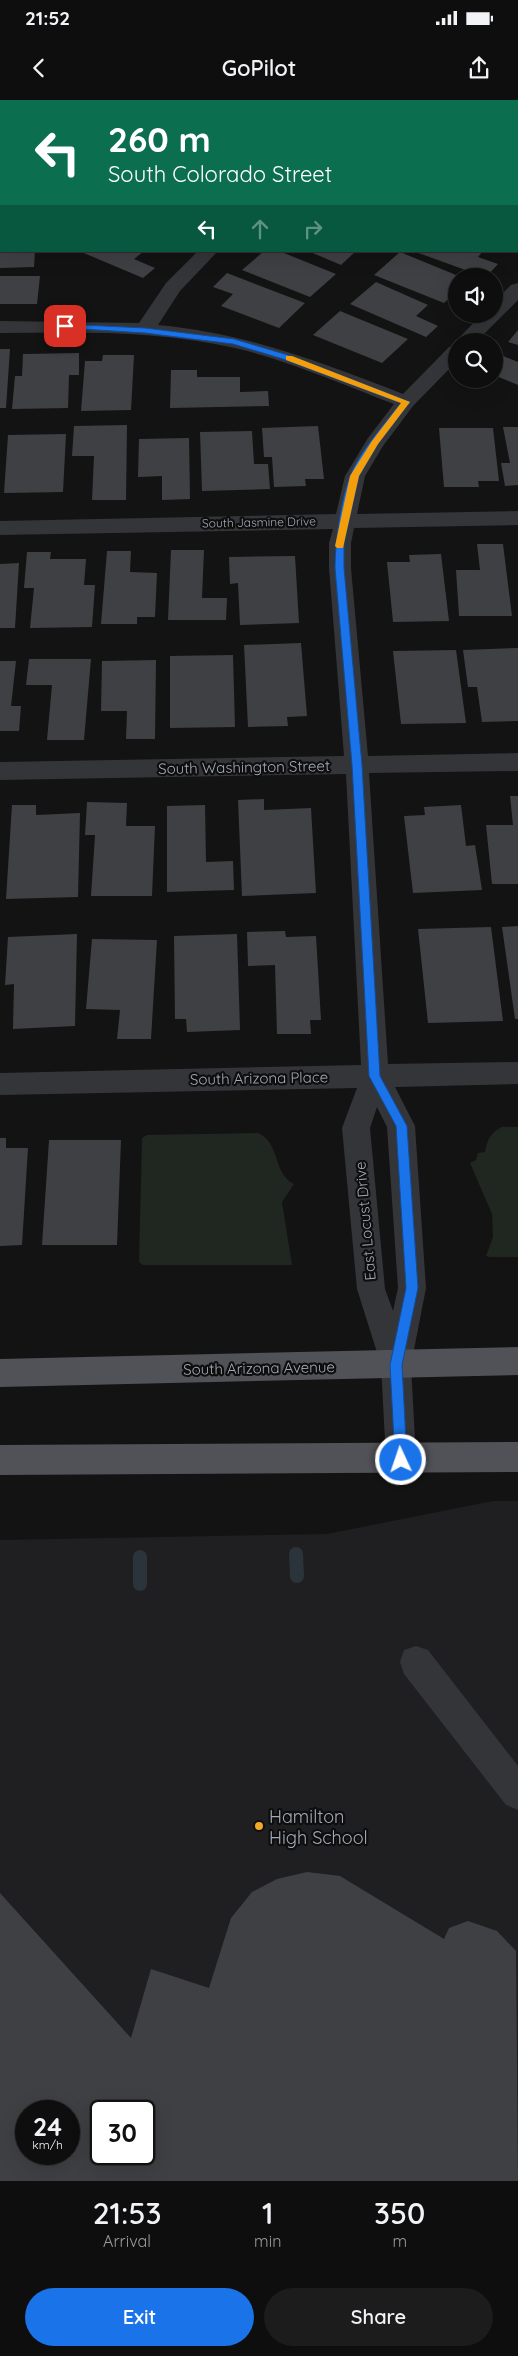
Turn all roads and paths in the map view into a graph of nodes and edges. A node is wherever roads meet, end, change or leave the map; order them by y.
1 (208, 252) edge
2 (518, 289) edge
3 (0, 327) edge
4 (145, 330) junction
5 (474, 333) edge
6 (448, 360) edge
7 (406, 402) junction
8 (518, 518) edge
9 (344, 521) junction
10 (0, 528) edge
11 (518, 762) edge
12 (357, 765) junction
13 (0, 772) edge
14 (518, 1073) edge
15 (375, 1076) junction
16 (0, 1084) edge
17 (518, 1361) edge
18 (396, 1365) junction
19 (0, 1373) edge
20 (518, 1457) edge
21 (2, 1460) edge
22 (401, 1460) junction
23 (416, 1662) dead end
24 (507, 1762) edge
25 (518, 1793) edge

1 - 4 street
2 - 5 street
3 - 4 street
4 - 7 street
6 - 7 street, East Locust Drive
7 - 9 street, East Locust Drive
8 - 9 street, South Jasmine Drive
9 - 10 street, South Jasmine Drive
9 - 12 street, East Locust Drive
11 - 12 street, South Washington Street
12 - 13 street, South Washington Street
12 - 15 street, East Locust Drive
14 - 15 street, South Arizona Place
15 - 16 street, South Arizona Place
15 - 18 street, East Locust Drive
15 - 18 street, East Locust Drive
17 - 18 main road, South Arizona Avenue
18 - 19 main road, South Arizona Avenue
18 - 22 street, East Locust Drive
20 - 22 main road
21 - 22 main road
23 - 24 street
24 - 25 street

